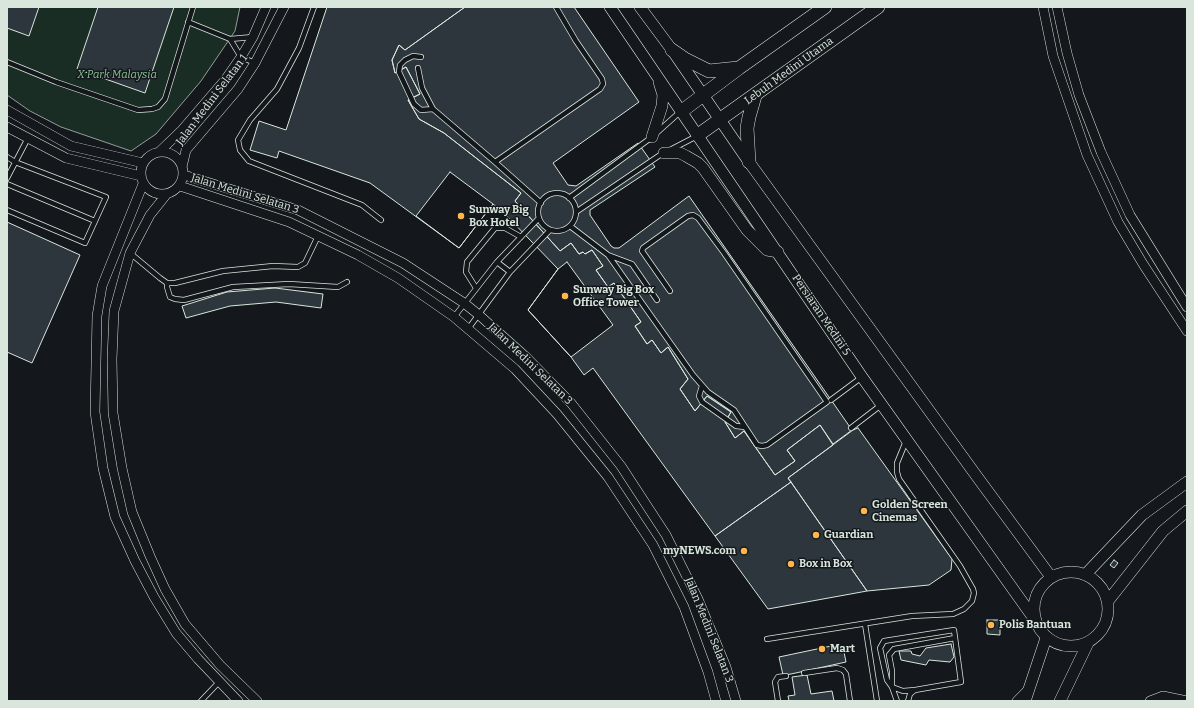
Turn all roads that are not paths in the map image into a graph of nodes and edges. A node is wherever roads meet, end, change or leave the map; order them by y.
1 (193, 7) edge
2 (266, 7) edge
3 (314, 7) edge
4 (556, 7) edge
5 (610, 7) edge
6 (640, 7) edge
7 (825, 7) edge
8 (878, 7) edge
9 (1043, 7) edge
10 (1057, 7) edge
11 (284, 8) edge
12 (188, 22) junction
13 (253, 37) junction
14 (230, 39) junction
15 (672, 50) junction
16 (241, 57) junction
17 (421, 57) dead end
18 (7, 62) edge
19 (255, 63) junction
20 (418, 68) dead end
21 (738, 68) junction
22 (658, 76) junction
23 (703, 95) junction
24 (755, 96) junction
25 (433, 109) junction
26 (682, 110) junction
27 (9, 111) edge
28 (720, 120) junction
29 (7, 127) edge
30 (698, 135) junction
31 (24, 136) junction
32 (652, 137) junction
33 (159, 152) junction
34 (664, 153) junction
35 (7, 157) edge
36 (15, 162) junction
37 (495, 162) junction
38 (749, 162) junction
39 (143, 163) junction
40 (183, 171) junction
41 (7, 178) edge
42 (142, 180) junction
43 (7, 184) edge
44 (180, 186) junction
45 (166, 194) junction
46 (569, 198) junction
47 (541, 203) junction
48 (7, 210) edge
49 (576, 212) junction
50 (539, 218) junction
51 (381, 220) dead end
52 (95, 221) junction
53 (570, 226) junction
54 (550, 230) junction
55 (318, 236) junction
56 (521, 237) junction
57 (778, 252) junction
58 (130, 253) junction
59 (608, 255) junction
60 (497, 262) junction
61 (510, 272) junction
62 (347, 282) dead end
63 (167, 283) junction
64 (476, 288) junction
65 (670, 291) dead end
66 (658, 300) dead end
67 (464, 303) junction
68 (1187, 307) edge
69 (479, 315) junction
70 (454, 317) junction
71 (468, 329) junction
72 (1187, 331) edge
73 (862, 377) junction
74 (702, 386) junction
75 (831, 400) dead end
76 (882, 404) junction
77 (745, 427) junction
78 (851, 428) dead end
79 (907, 438) junction
80 (1187, 482) edge
81 (1187, 511) edge
82 (1085, 575) junction
83 (1051, 577) junction
84 (1108, 601) junction
85 (1035, 620) junction
86 (864, 624) junction
87 (955, 638) junction
88 (1046, 638) junction
89 (767, 639) dead end
90 (1088, 643) junction
91 (804, 673) dead end
92 (786, 676) dead end
93 (219, 682) junction
94 (892, 687) junction
95 (1030, 687) junction
96 (915, 690) junction
97 (201, 701) edge
98 (238, 701) edge
99 (257, 701) edge
100 (716, 701) edge
101 (736, 701) edge
102 (778, 701) edge
103 (850, 701) edge
104 (877, 701) edge
105 (897, 701) edge
106 (908, 701) edge
107 (1017, 701) edge
108 (1025, 701) edge
109 (1060, 701) edge
110 (1150, 701) edge
111 (1187, 701) edge

1 - 12 lane
2 - 13 street, Jalan Medini Selatan 1
3 - 51 lane
4 - 37 lane
5 - 22 street, Persiaran Medini 5
6 - 15 street
7 - 21 main road
8 - 24 main road, Lebuh Medini Utama
9 - 72 street
10 - 68 street
11 - 19 street, Jalan Medini Selatan 1
12 - 14 lane
12 - 18 lane
13 - 14 lane
13 - 16 street, Jalan Medini Selatan 1
14 - 16 lane
15 - 21 main road
15 - 23 street
16 - 19 lane
16 - 33 street, Jalan Medini Selatan 1
17 - 25 lane
19 - 40 street, Jalan Medini Selatan 1
20 - 25 lane
21 - 23 main road
22 - 26 street, Persiaran Medini 5
22 - 32 street
23 - 26 main road
23 - 28 street
24 - 28 main road, Lebuh Medini Utama
24 - 38 main road
25 - 37 lane
26 - 30 street, Persiaran Medini 5
26 - 32 lane
27 - 31 street
27 - 39 street
28 - 30 main road, Lebuh Medini Utama
28 - 38 street
29 - 31 street
30 - 34 lane
30 - 57 street, Persiaran Medini 5
31 - 36 lane
31 - 42 street
32 - 46 lane
33 - 39 street
33 - 40 street
34 - 49 lane
34 - 57 street
35 - 36 lane
36 - 41 lane
36 - 52 lane
37 - 47 lane
38 - 83 street
39 - 42 street
40 - 44 street
40 - 67 street, Jalan Medini Selatan 3
42 - 45 street
42 - 93 street
43 - 52 lane
44 - 45 street
44 - 55 street, Jalan Medini Selatan 3
45 - 58 street
46 - 47 lane
46 - 49 lane
47 - 50 lane
48 - 52 lane
49 - 53 lane
50 - 54 lane
50 - 56 lane
53 - 54 lane
53 - 59 lane
54 - 61 lane
55 - 63 lane
55 - 70 street, Jalan Medini Selatan 3
56 - 60 lane
56 - 64 lane
57 - 73 street, Persiaran Medini 5
58 - 63 lane
58 - 99 street
59 - 66 lane
59 - 74 lane
60 - 61 lane
60 - 64 lane
61 - 69 lane
62 - 63 lane
64 - 67 lane
65 - 77 lane
67 - 69 street, Jalan Medini Selatan 3
67 - 70 lane
69 - 71 lane
69 - 101 street, Jalan Medini Selatan 3
70 - 71 street, Jalan Medini Selatan 3
71 - 100 street, Jalan Medini Selatan 3
73 - 75 lane
73 - 76 street, Persiaran Medini 5
74 - 77 lane
74 - 77 lane
76 - 78 lane
76 - 79 street, Persiaran Medini 5
79 - 85 street, Persiaran Medini 5
79 - 86 lane
80 - 82 street
81 - 84 street
82 - 83 street
82 - 84 street
83 - 85 street
84 - 90 street
85 - 88 street
86 - 89 lane
86 - 104 lane
87 - 94 lane
87 - 94 lane
87 - 96 lane
88 - 90 street
88 - 95 street
90 - 109 street
91 - 103 lane
92 - 102 lane
93 - 97 lane
93 - 98 street
94 - 96 lane
94 - 105 lane
95 - 107 street
95 - 108 street
96 - 106 lane
110 - 111 street

